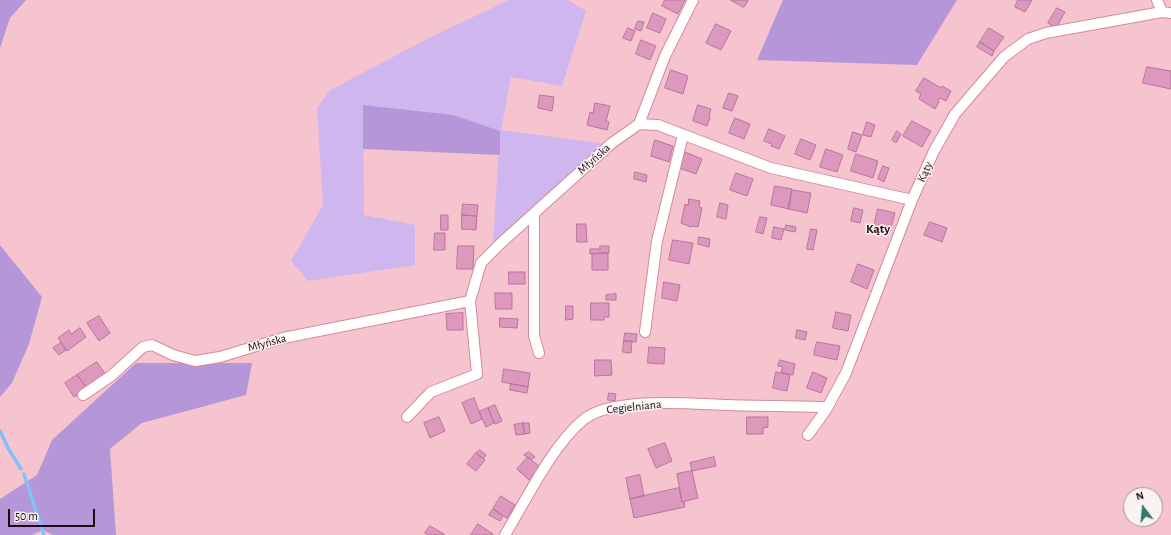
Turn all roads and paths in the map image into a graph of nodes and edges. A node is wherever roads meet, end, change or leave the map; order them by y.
1 (693, 0) edge
2 (1156, 0) edge
3 (1167, 12) edge
4 (638, 124) junction
5 (683, 135) junction
6 (912, 200) junction
7 (534, 214) junction
8 (470, 301) junction
9 (645, 332) dead end
10 (539, 353) dead end
11 (83, 395) dead end
12 (827, 407) junction
13 (407, 416) dead end
14 (808, 435) dead end
15 (505, 535) edge

1 - 4 street
2 - 3 street
3 - 6 street, Kąty
4 - 5 street
4 - 7 street, Młyńska
5 - 6 street
5 - 9 street
6 - 12 street
7 - 8 street, Młyńska
7 - 10 street
8 - 11 street, Młyńska
8 - 13 street, Młyńska
12 - 14 street
12 - 15 street, Cegielniana

